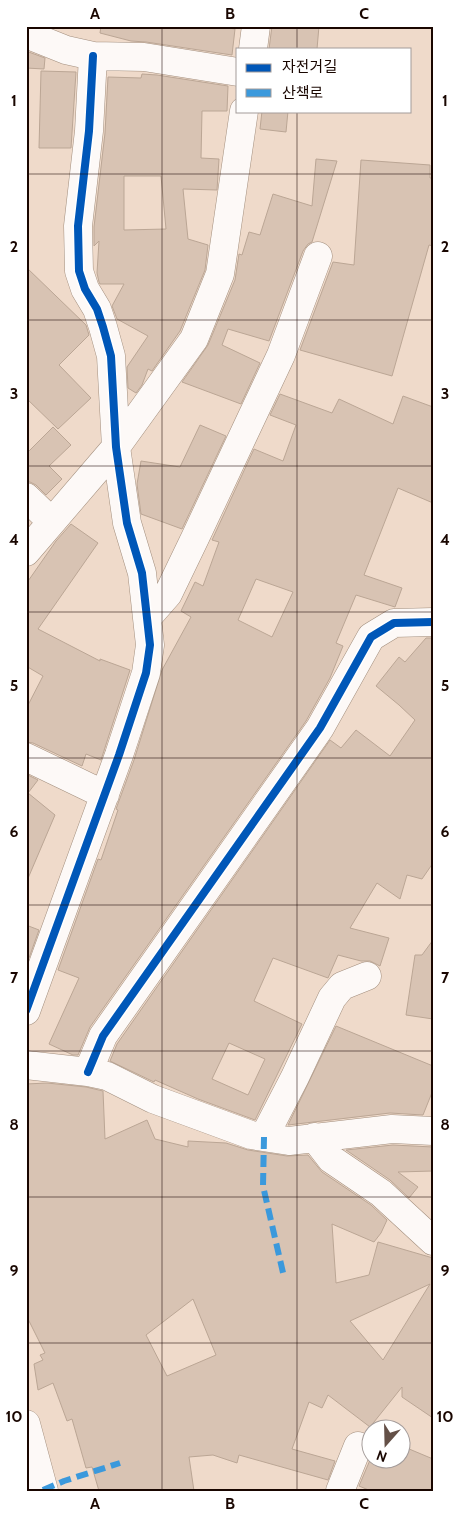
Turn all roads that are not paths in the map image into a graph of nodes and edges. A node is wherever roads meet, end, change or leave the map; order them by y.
1 (256, 26) edge
2 (41, 34) edge
3 (253, 48) edge
4 (93, 56) junction
5 (236, 72) edge
6 (244, 112) edge
7 (318, 256) dead end
8 (116, 447) junction
9 (26, 497) edge
10 (51, 521) junction
11 (26, 552) edge
12 (147, 618) junction
13 (433, 622) edge
14 (26, 757) edge
15 (105, 794) junction
16 (367, 976) dead end
17 (26, 1011) edge
18 (26, 1066) edge
19 (88, 1072) junction
20 (433, 1131) edge
21 (264, 1137) junction
22 (314, 1137) junction
23 (433, 1241) edge
24 (26, 1424) edge
25 (358, 1446) dead end
26 (44, 1491) edge
27 (340, 1491) edge

1 - 3 street
2 - 4 street
4 - 5 street
4 - 8 street
6 - 8 street
7 - 12 street
8 - 10 street
8 - 12 street
9 - 10 street
10 - 11 street
12 - 15 street
13 - 19 street
14 - 15 street
15 - 17 street
16 - 21 street
18 - 19 street
19 - 21 street
20 - 22 street
21 - 22 street
22 - 23 street
24 - 26 street
25 - 27 street

